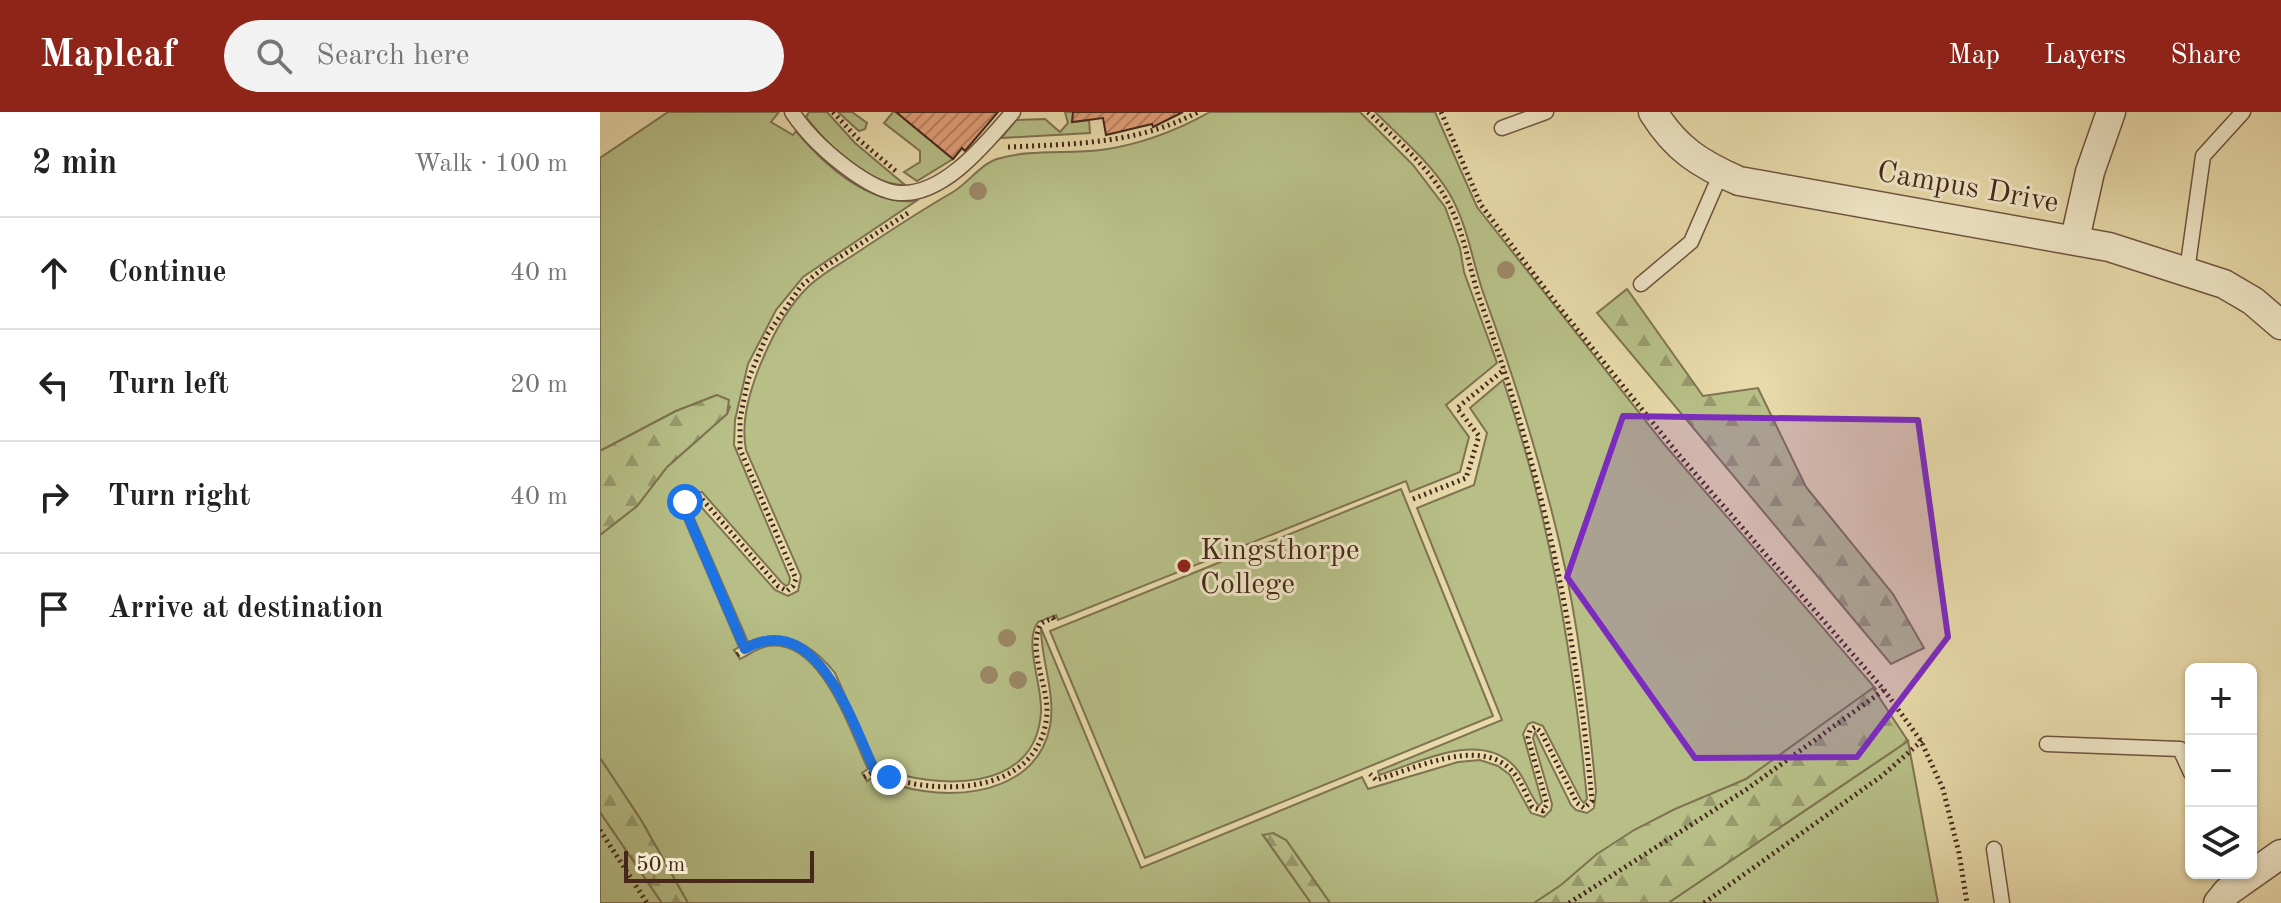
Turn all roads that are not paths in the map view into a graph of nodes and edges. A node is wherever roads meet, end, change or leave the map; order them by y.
1 (792, 112) edge
2 (1013, 112) edge
3 (1546, 112) edge
4 (1653, 112) edge
5 (2111, 112) edge
6 (2243, 112) edge
7 (1502, 128) dead end
8 (1721, 173) junction
9 (2075, 239) junction
10 (2187, 271) junction
11 (1641, 284) dead end
12 (2281, 325) edge
13 (2047, 744) dead end
14 (2185, 760) edge
15 (1994, 849) dead end
16 (2281, 854) edge
17 (2257, 867) edge
18 (2238, 879) edge
19 (2002, 903) edge
20 (2218, 903) edge

1 - 2 lane
3 - 7 lane
4 - 8 street, Campus Drive
5 - 9 street
6 - 10 lane
8 - 9 street, Campus Drive
8 - 11 lane
9 - 10 street, Campus Drive
10 - 12 street, Campus Drive
13 - 14 lane
15 - 19 lane
16 - 17 street
18 - 20 street

